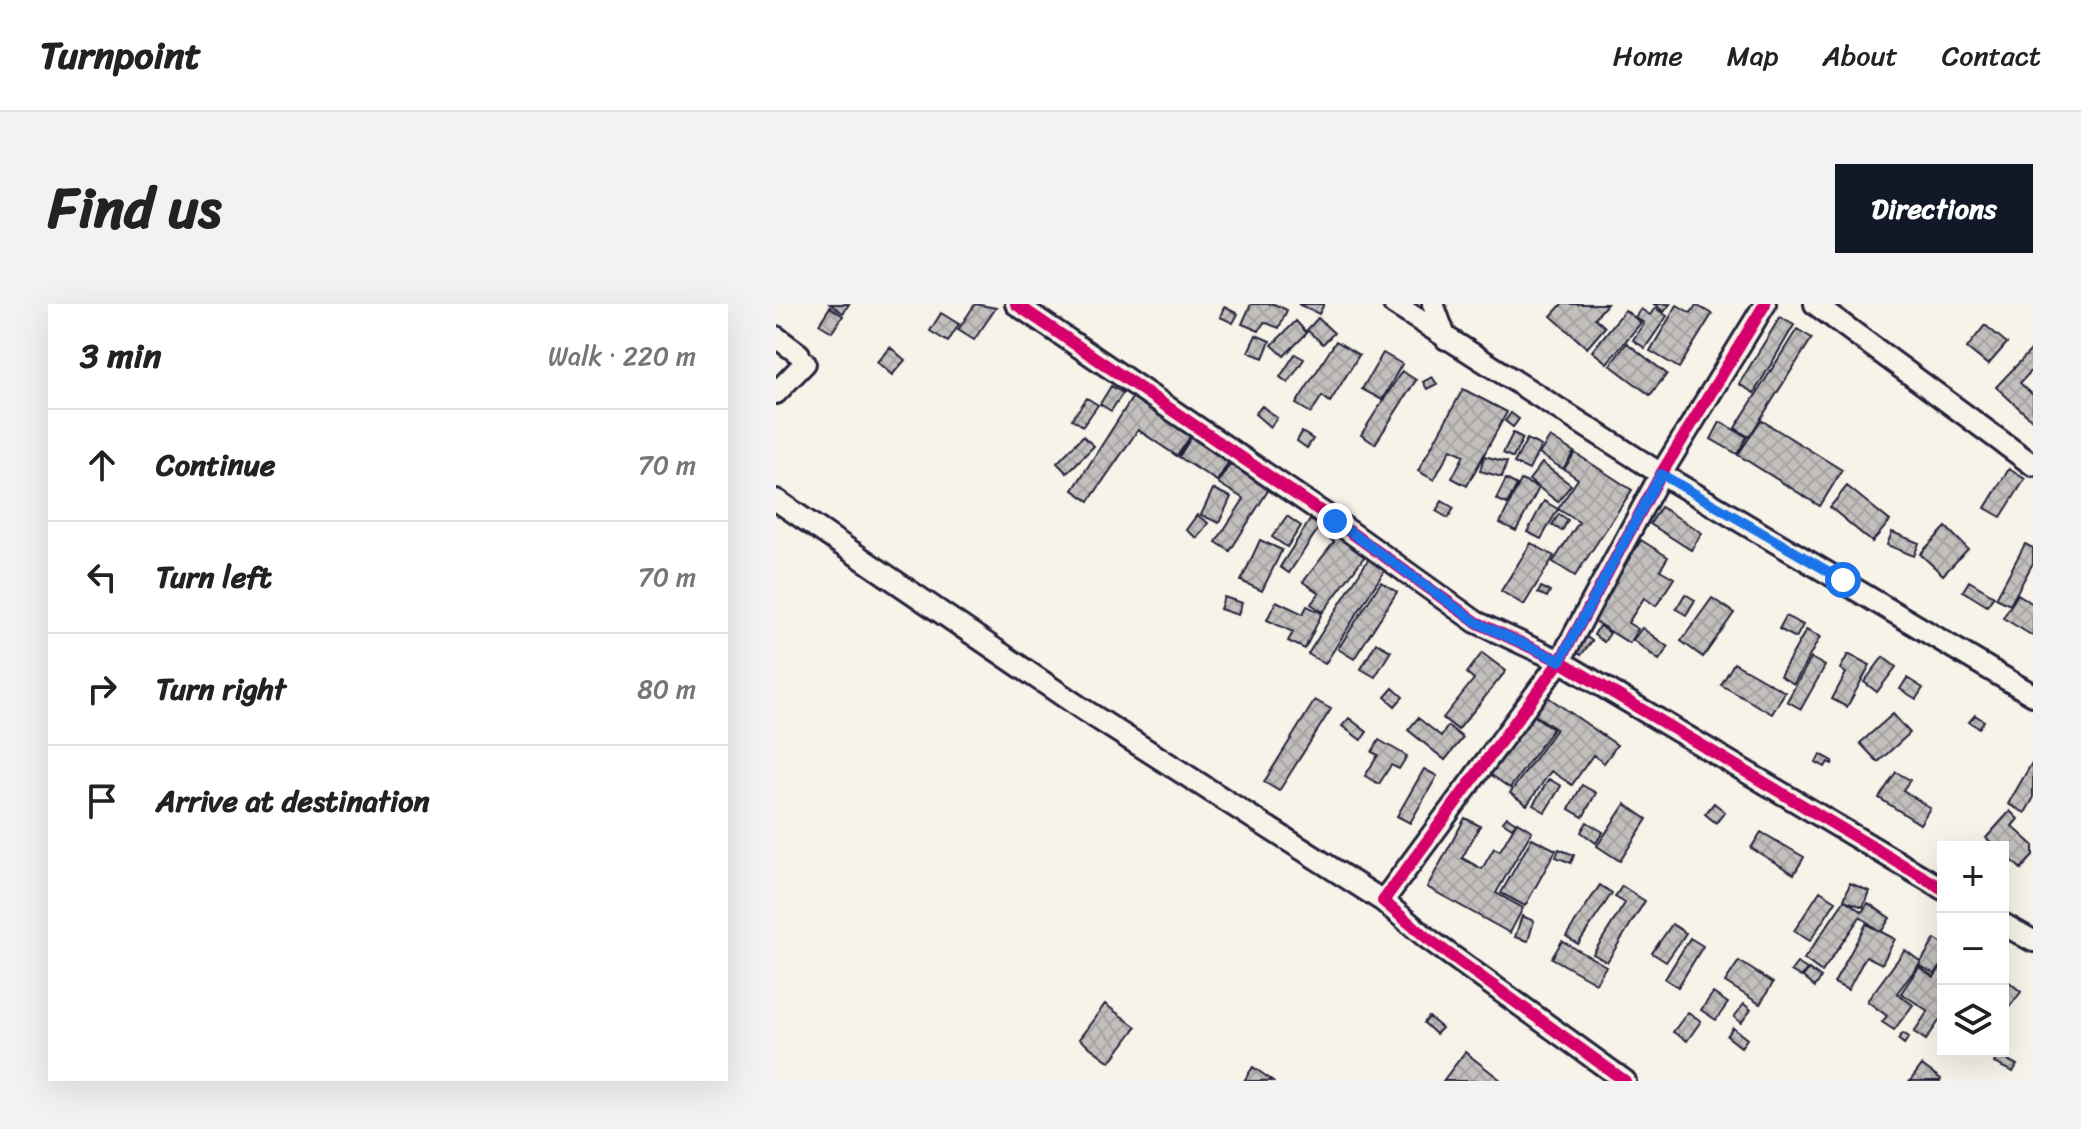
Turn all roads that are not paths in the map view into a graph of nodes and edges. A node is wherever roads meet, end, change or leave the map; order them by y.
1 (1016, 304) edge
2 (1394, 304) edge
3 (1433, 304) edge
4 (1765, 304) edge
5 (1815, 304) edge
6 (776, 337) edge
7 (1446, 339) junction
8 (776, 393) edge
9 (2033, 465) edge
10 (1661, 474) junction
11 (777, 503) edge
12 (1560, 661) junction
13 (2033, 695) edge
14 (1937, 885) edge
15 (1383, 901) junction
16 (2009, 927) edge
17 (2033, 941) edge
18 (1625, 1081) edge

1 - 12 street
2 - 7 street
3 - 7 street
4 - 10 street
5 - 9 street
6 - 8 street
7 - 10 street
10 - 12 street
10 - 13 street
11 - 15 street
12 - 14 street
12 - 15 street
15 - 18 street
16 - 17 street

